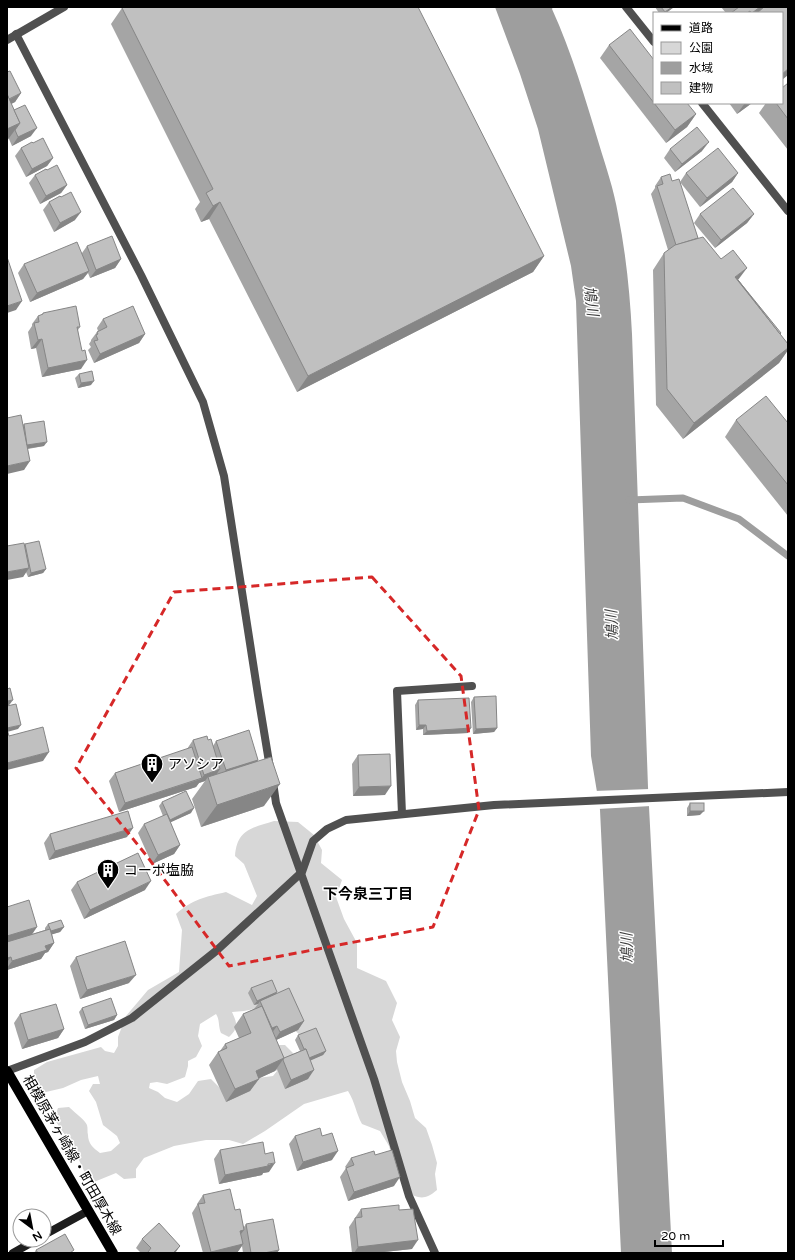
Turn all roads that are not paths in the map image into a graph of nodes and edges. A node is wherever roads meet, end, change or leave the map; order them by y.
1 (64, 7) edge
2 (626, 7) edge
3 (16, 34) junction
4 (7, 40) edge
5 (653, 41) edge
6 (703, 104) edge
7 (788, 212) edge
8 (472, 686) dead end
9 (788, 792) edge
10 (402, 814) junction
11 (302, 872) junction
12 (7, 1071) edge
13 (88, 1211) junction
14 (52, 1231) edge
15 (22, 1248) edge
16 (13, 1253) edge
17 (113, 1253) edge
18 (436, 1253) edge

1 - 3 street
2 - 5 street
3 - 4 street
3 - 11 street
6 - 7 street
8 - 10 street
9 - 10 street
10 - 11 street
11 - 12 street
11 - 18 street
12 - 13 main road, 相模原茅ヶ崎線・町田厚木線
13 - 14 street
13 - 17 main road, 相模原茅ヶ崎線・町田厚木線
15 - 16 street

